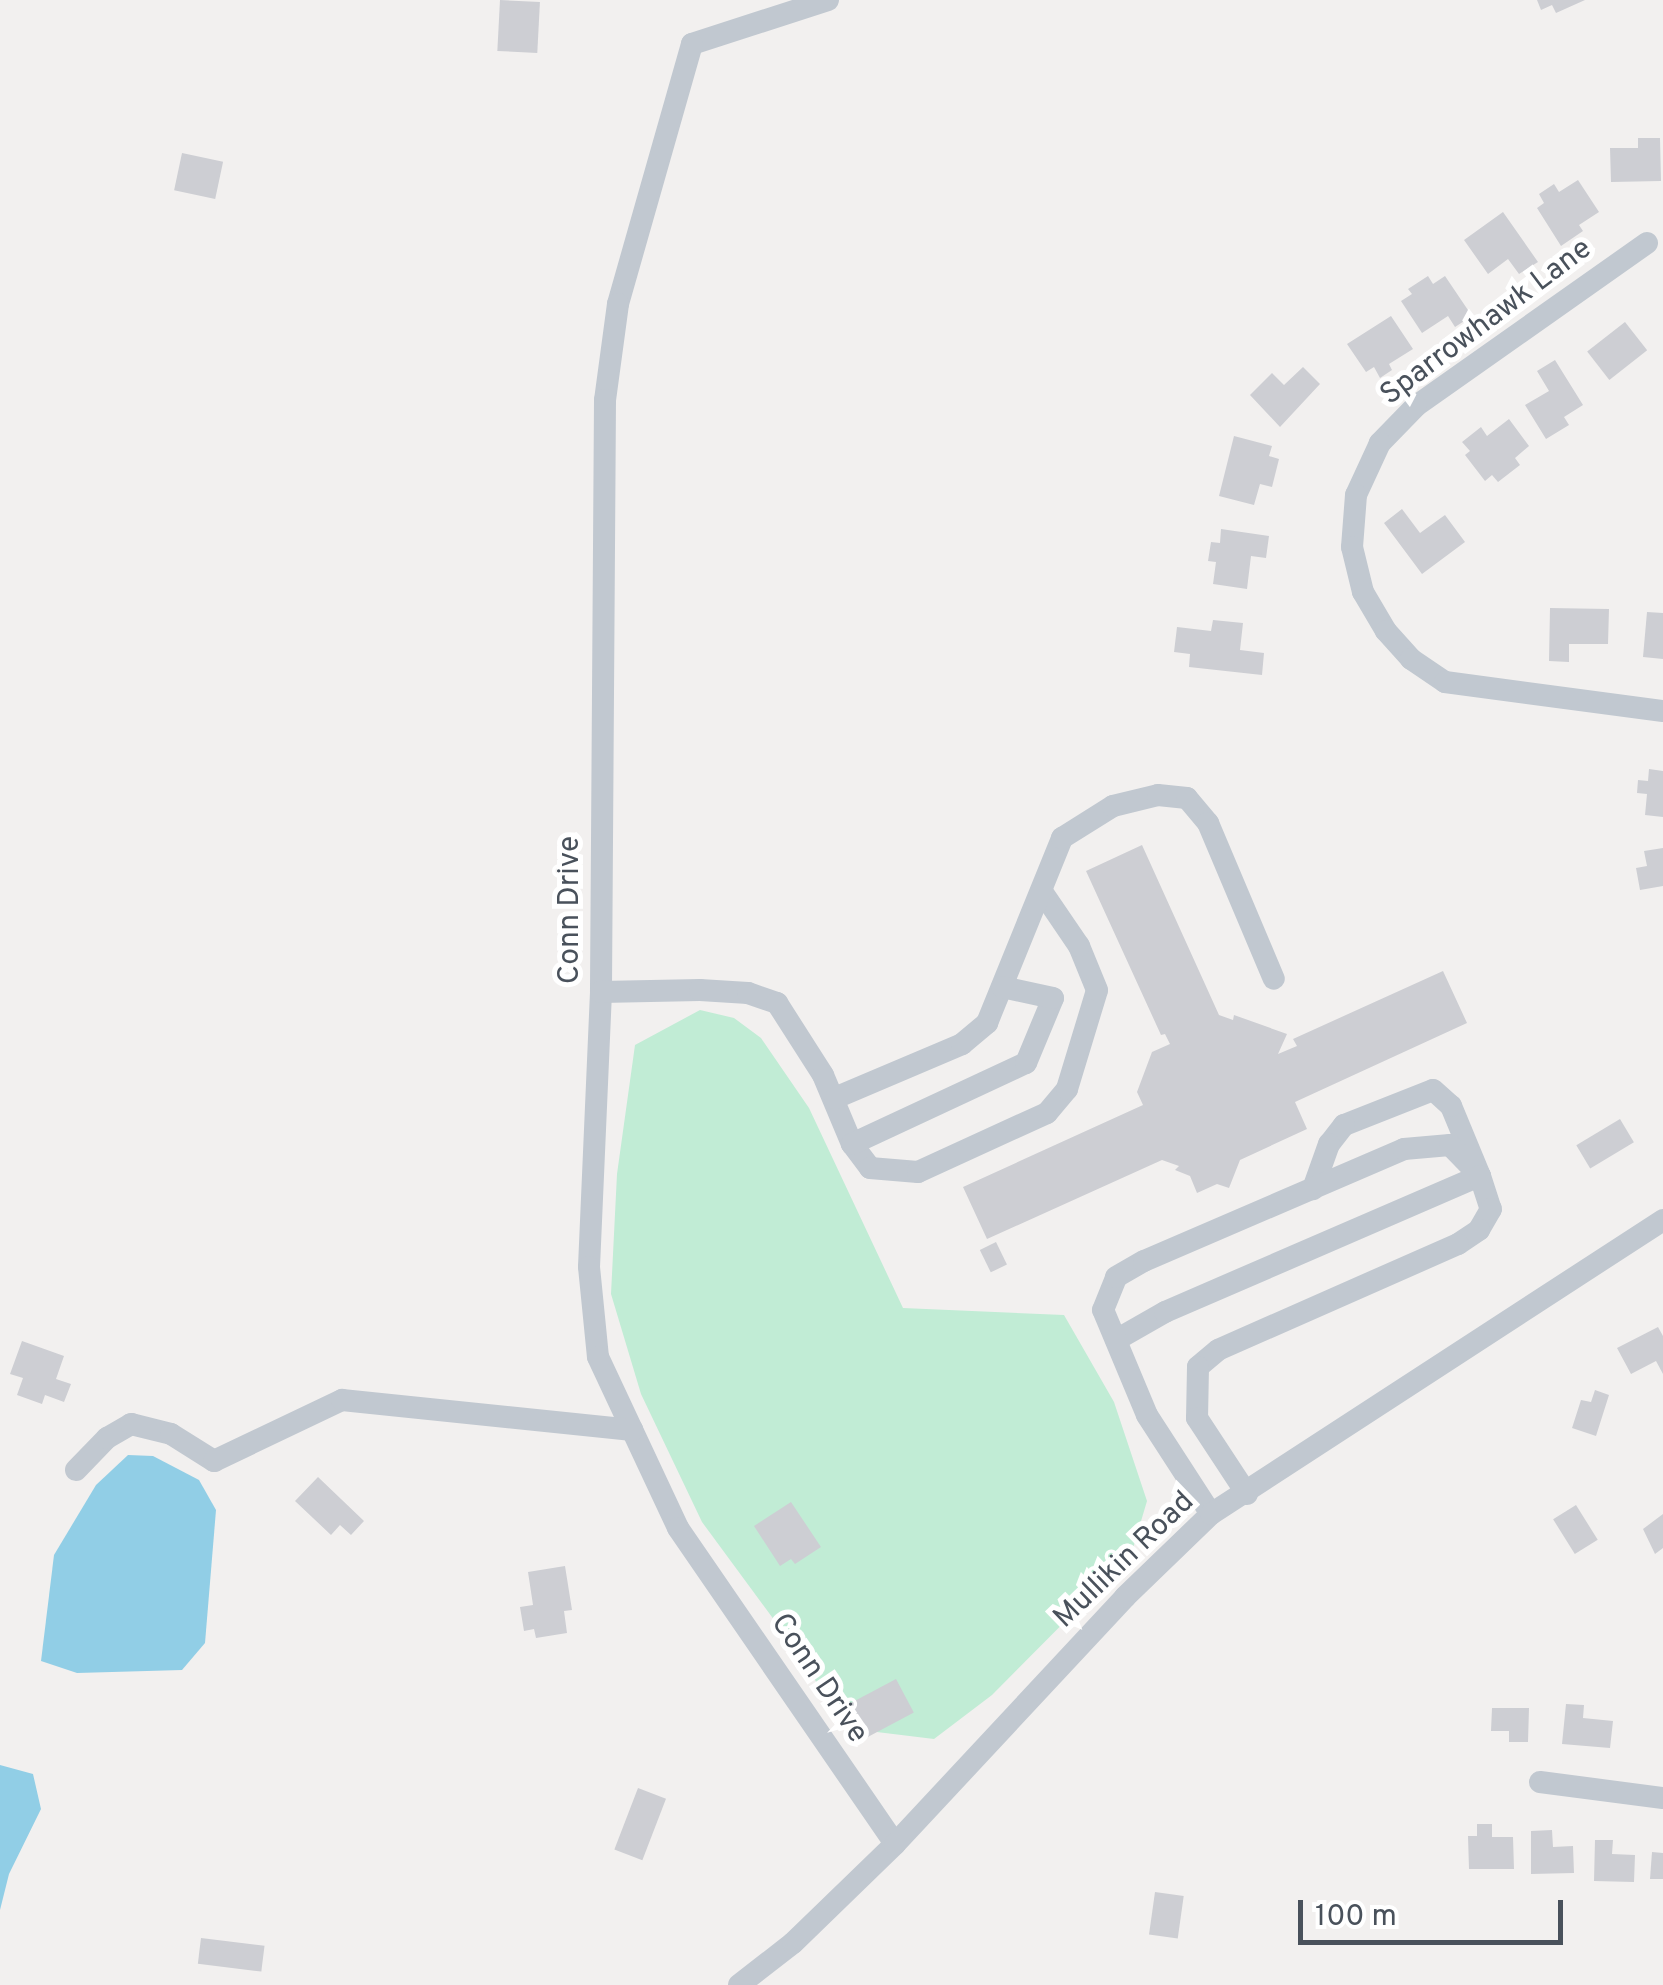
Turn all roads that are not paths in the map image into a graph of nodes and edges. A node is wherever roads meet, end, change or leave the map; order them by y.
1 (828, 0) edge
2 (1647, 243) dead end
3 (1663, 710) edge
4 (1043, 892) junction
5 (1274, 979) dead end
6 (1002, 987) junction
7 (601, 992) junction
8 (834, 1098) junction
9 (852, 1144) junction
10 (1480, 1176) junction
11 (1313, 1189) junction
12 (1663, 1220) edge
13 (1116, 1340) junction
14 (632, 1430) junction
15 (76, 1470) dead end
16 (1247, 1494) junction
17 (1212, 1514) junction
18 (1540, 1782) dead end
19 (1663, 1798) edge
20 (895, 1844) junction
21 (739, 1985) edge

1 - 7 street, Conn Drive
2 - 3 street, Sparrowhawk Lane
4 - 5 street
4 - 6 street
4 - 9 street
6 - 8 street
6 - 9 street
7 - 8 street
7 - 14 street, Conn Drive
8 - 9 street
10 - 11 street
10 - 11 street
10 - 13 street
10 - 16 street
11 - 13 street
12 - 16 street, Mullikin Road
13 - 17 street
14 - 15 street
14 - 20 street, Conn Drive
16 - 17 street, Mullikin Road
17 - 20 street, Mullikin Road
18 - 19 street
20 - 21 street, Mullikin Road

